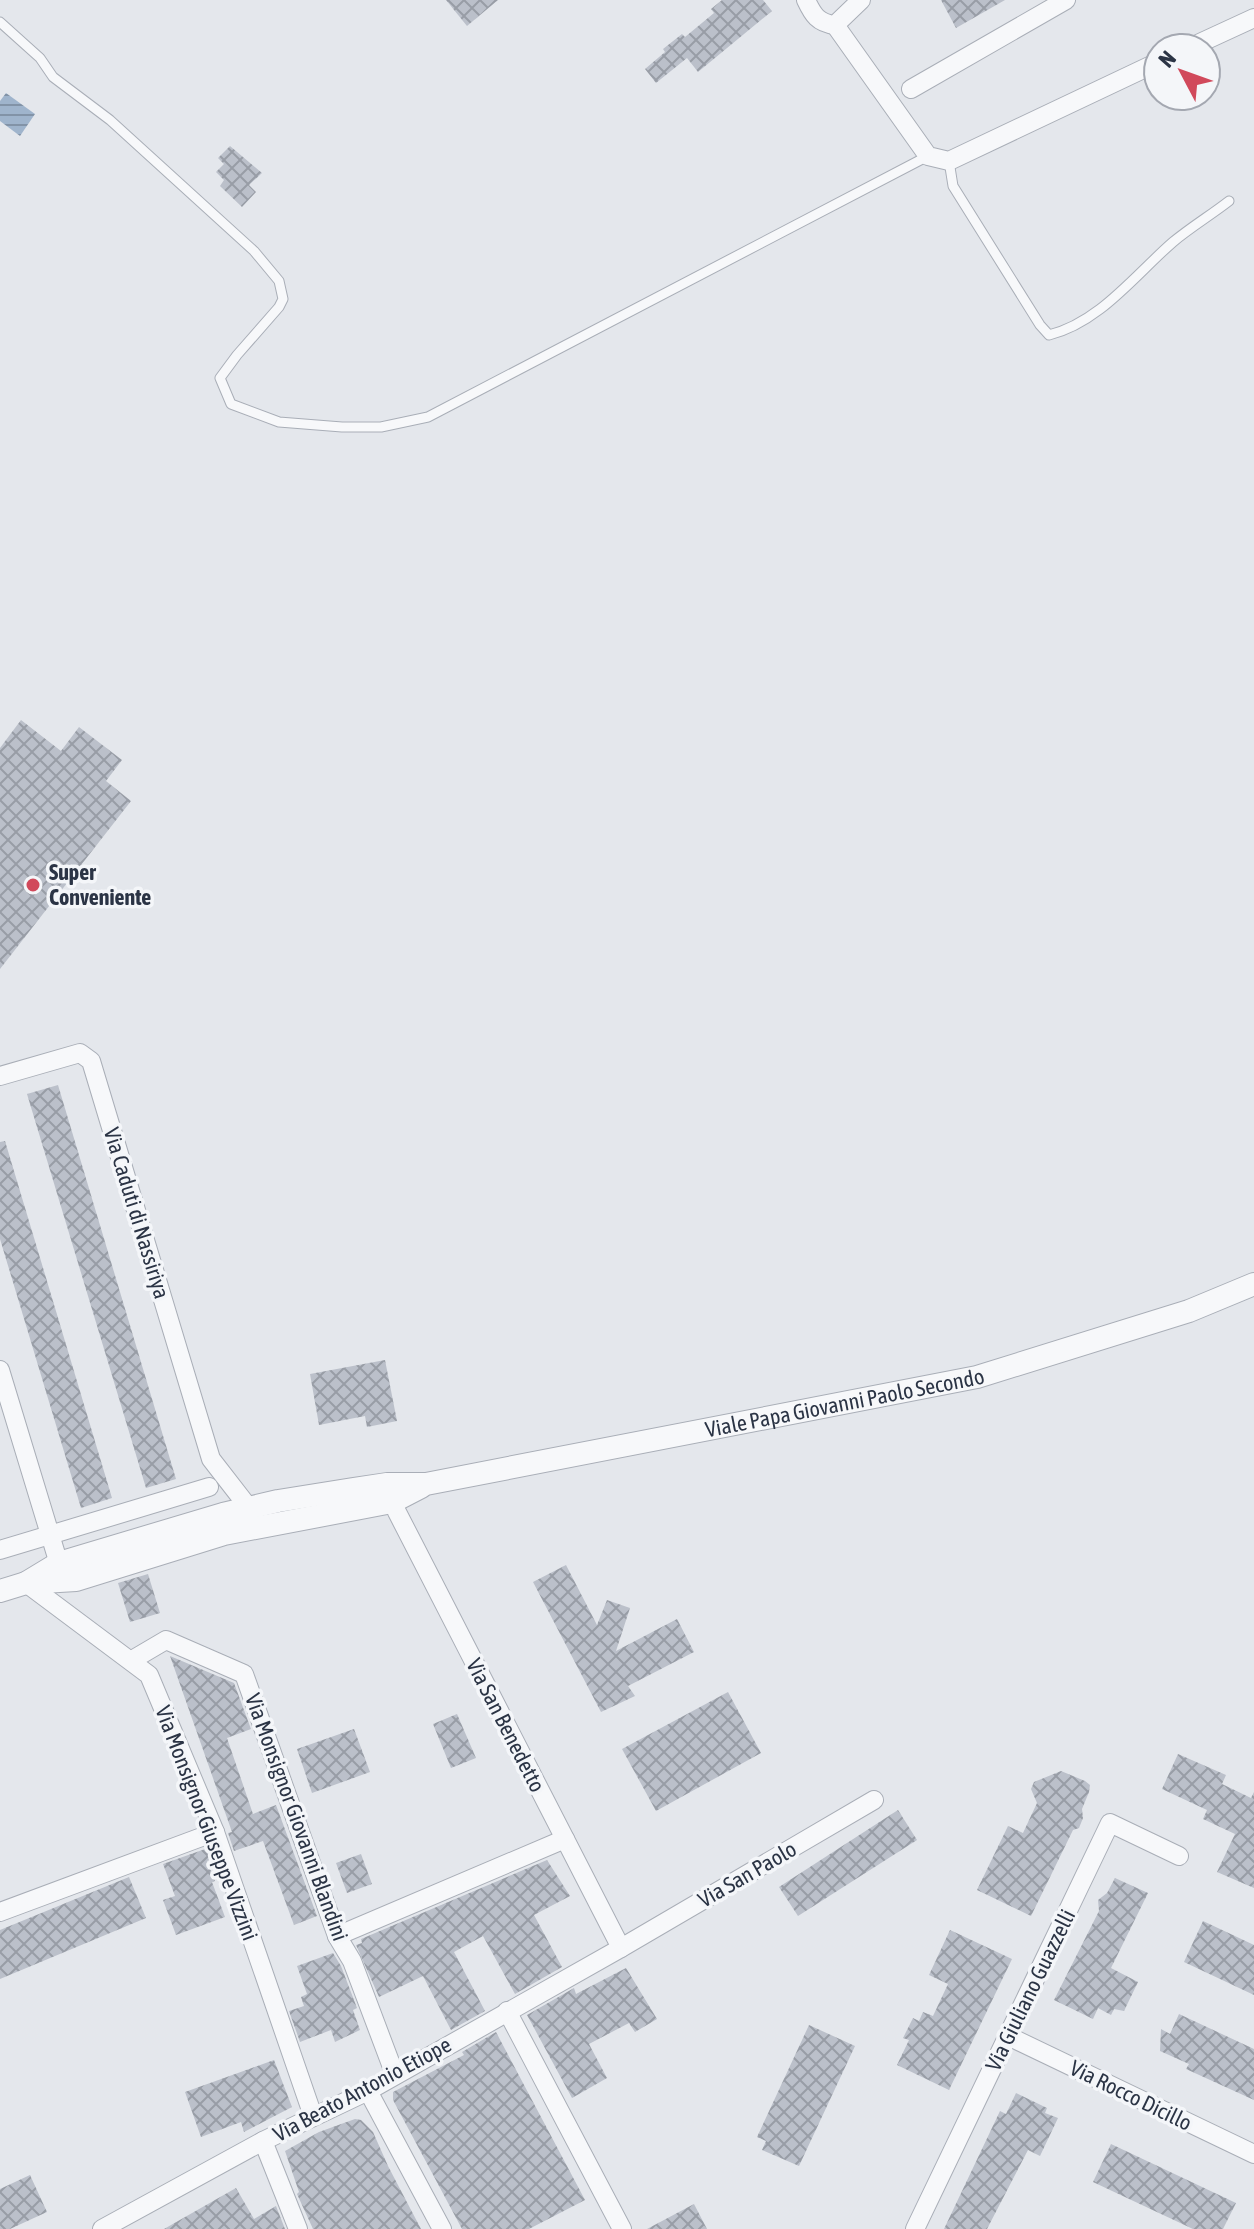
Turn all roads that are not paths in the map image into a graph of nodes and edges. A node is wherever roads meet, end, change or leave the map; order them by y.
1 (806, 0) edge
2 (861, 0) edge
3 (1066, 0) edge
4 (1254, 18) edge
5 (0, 22) edge
6 (835, 25) junction
7 (1222, 33) edge
8 (1142, 70) edge
9 (911, 89) dead end
10 (928, 156) junction
11 (949, 161) junction
12 (1229, 201) dead end
13 (0, 1076) edge
14 (1254, 1284) edge
15 (0, 1370) edge
16 (390, 1493) junction
17 (223, 1507) junction
18 (321, 1517) junction
19 (50, 1534) junction
20 (0, 1550) edge
21 (119, 1566) junction
22 (61, 1572) junction
23 (26, 1583) junction
24 (0, 1591) edge
25 (132, 1660) junction
26 (874, 1800) dead end
27 (215, 1832) junction
28 (565, 1839) junction
29 (1179, 1856) dead end
30 (1, 1906) edge
31 (337, 1936) junction
32 (621, 1948) junction
33 (507, 2011) junction
34 (1008, 2036) junction
35 (395, 2075) junction
36 (368, 2091) junction
37 (313, 2116) junction
38 (263, 2141) junction
39 (1254, 2154) edge
40 (916, 2227) edge
41 (102, 2229) edge
42 (298, 2229) edge
43 (442, 2229) edge
44 (622, 2229) edge

1 - 6 street
2 - 6 street
3 - 9 street
4 - 7 street
5 - 10 lane
6 - 10 street
8 - 11 street
10 - 11 street
11 - 12 lane
13 - 17 street, Via Caduti di Nassiriya
14 - 16 street, Viale Papa Giovanni Paolo Secondo
15 - 19 street
16 - 17 street
16 - 18 street
16 - 28 street, Via San Benedetto
17 - 18 street
17 - 19 street
17 - 21 street
17 - 22 street
18 - 21 street
19 - 20 street
19 - 22 street
21 - 22 street
22 - 23 street
23 - 24 street
23 - 25 street, Via Monsignor Giuseppe Vizzini
25 - 27 street, Via Monsignor Giuseppe Vizzini
25 - 31 street, Via Monsignor Giovanni Blandini
26 - 32 street, Via San Paolo
27 - 30 street
27 - 37 street, Via Monsignor Giuseppe Vizzini
28 - 31 street
28 - 32 street, Via San Benedetto
29 - 34 street, Via Giuliano Guazzelli
31 - 35 street, Via Monsignor Giovanni Blandini
32 - 33 street, Via Beato Antonio Etiope
33 - 35 street, Via Beato Antonio Etiope
33 - 44 street
34 - 39 street, Via Rocco Dicillo
34 - 40 street, Via Giuliano Guazzelli
35 - 36 street, Via Beato Antonio Etiope
36 - 37 street, Via Beato Antonio Etiope
36 - 43 street
37 - 38 street, Via Beato Antonio Etiope
38 - 41 street, Via Beato Antonio Etiope
38 - 42 street

